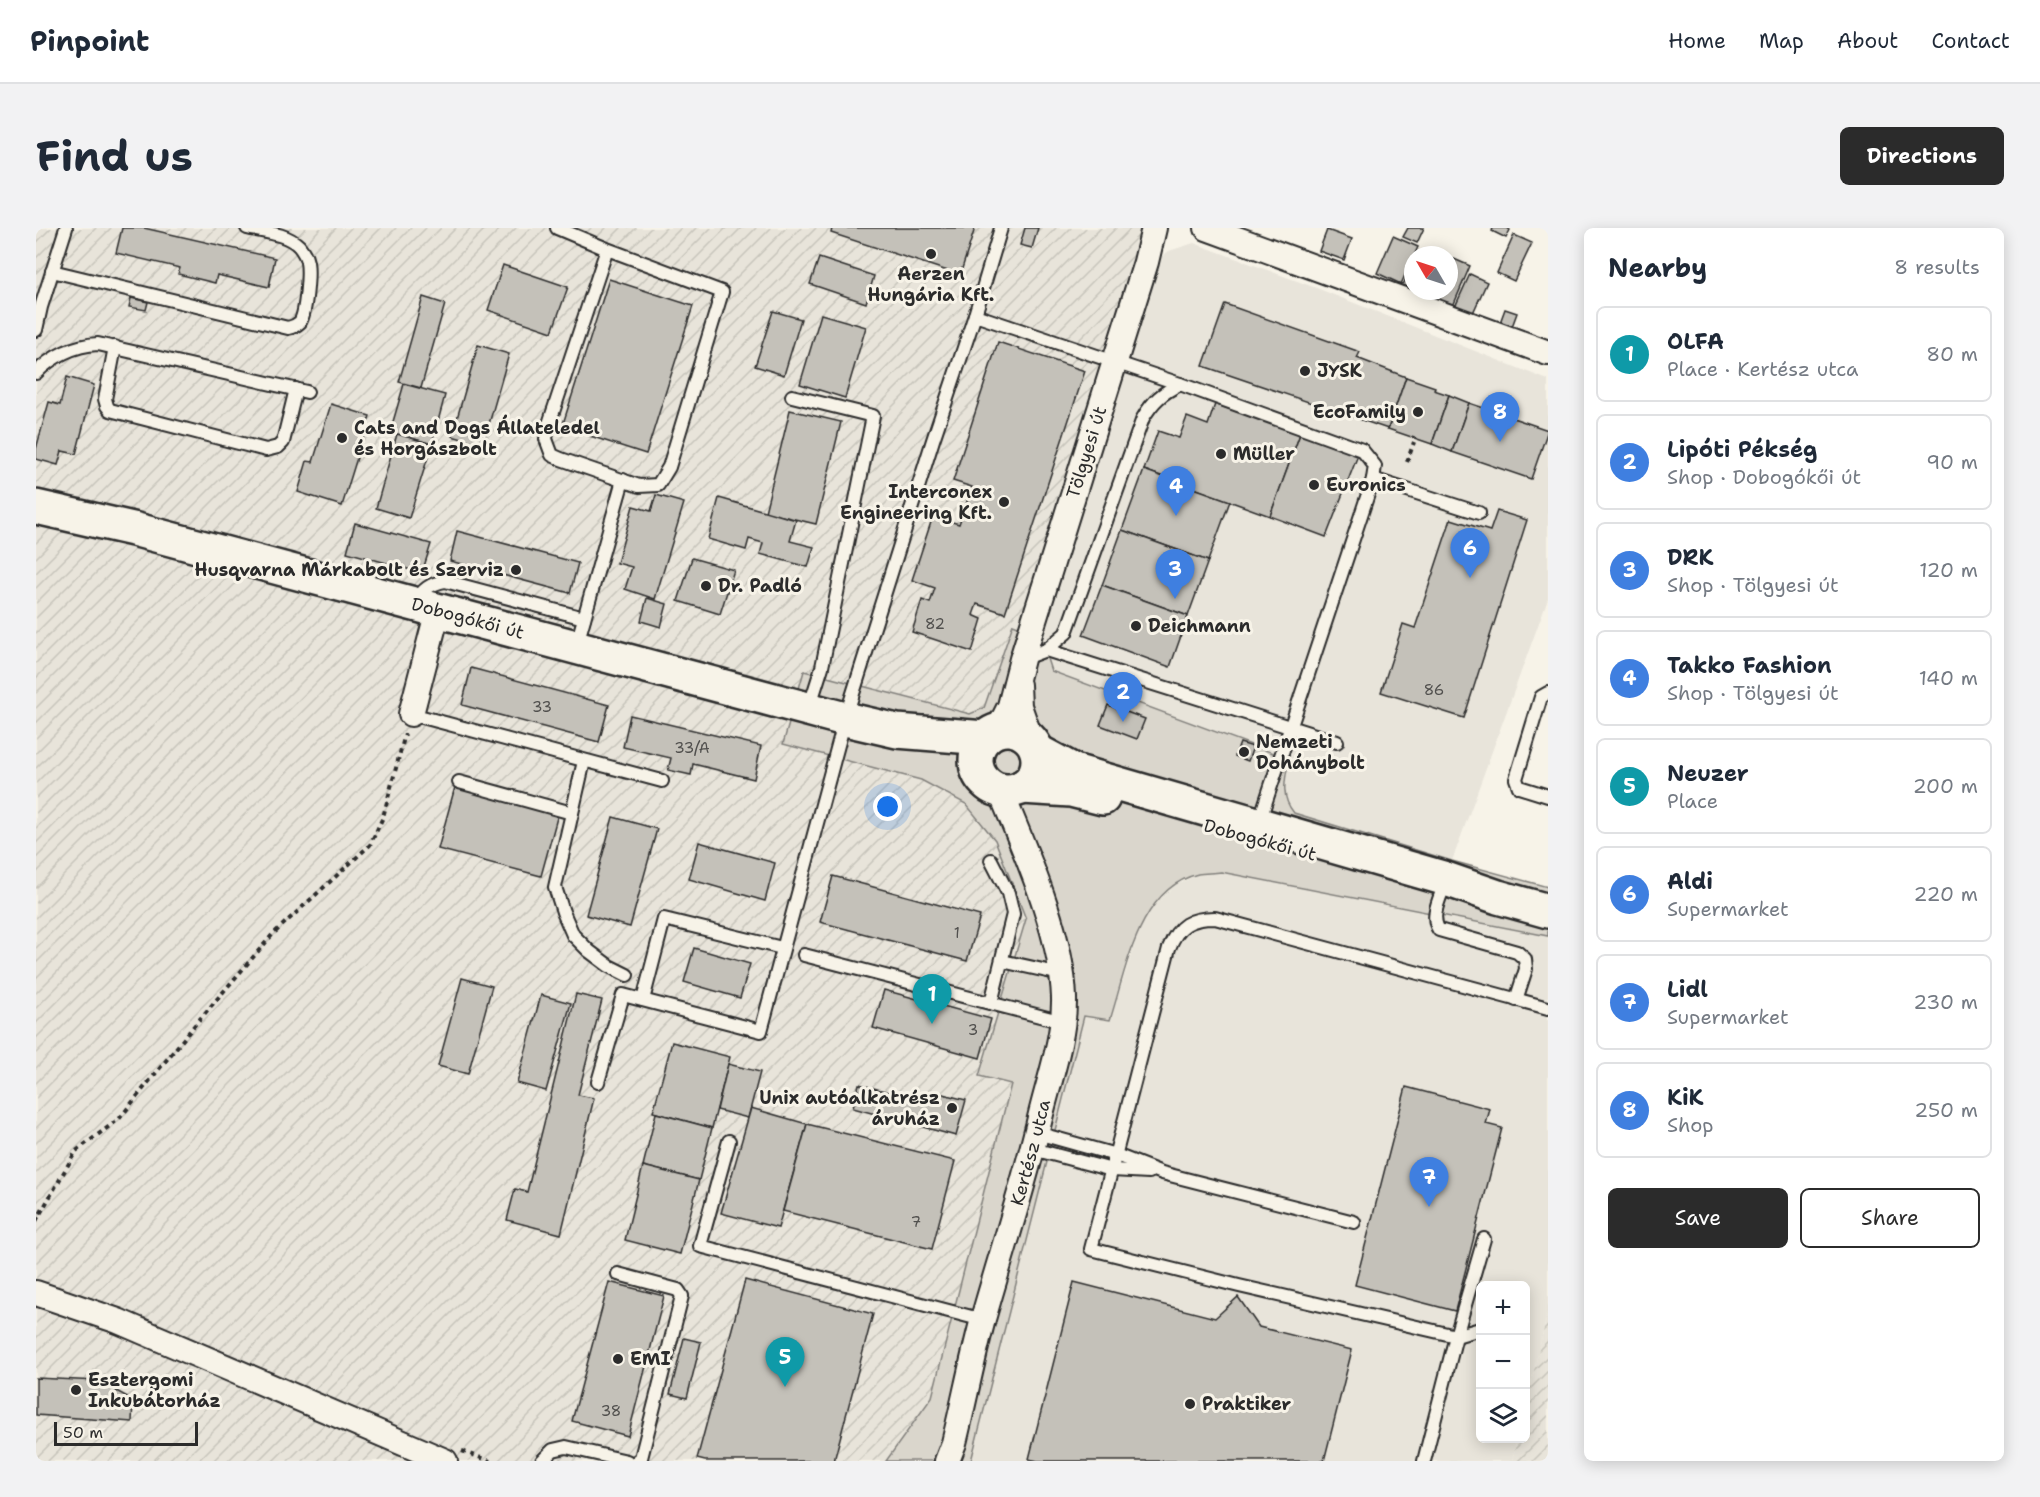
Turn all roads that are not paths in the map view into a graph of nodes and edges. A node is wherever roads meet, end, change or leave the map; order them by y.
1 (66, 228) edge
2 (246, 228) edge
3 (557, 228) edge
4 (1001, 228) edge
5 (1206, 228) edge
6 (1158, 232) edge
7 (607, 249) junction
8 (52, 271) junction
9 (975, 315) junction
10 (36, 330) edge
11 (115, 347) junction
12 (1548, 353) edge
13 (1114, 361) junction
14 (36, 373) edge
15 (1180, 384) junction
16 (792, 396) dead end
17 (1373, 479) junction
18 (622, 480) junction
19 (36, 507) edge
20 (1479, 513) dead end
21 (426, 607) junction
22 (580, 632) junction
23 (1046, 650) junction
24 (1020, 667) junction
25 (1548, 693) edge
26 (808, 710) junction
27 (411, 714) joint
28 (845, 719) junction
29 (1289, 728) junction
30 (1336, 742) dead end
31 (986, 744) junction
32 (1034, 745) junction
33 (584, 761) junction
34 (662, 781) dead end
35 (459, 782) dead end
36 (1012, 789) junction
37 (1548, 796) edge
38 (572, 813) junction
39 (1258, 823) junction
40 (991, 860) dead end
41 (1443, 886) junction
42 (1498, 897) junction
43 (1548, 911) edge
44 (782, 948) junction
45 (804, 955) dead end
46 (1002, 961) junction
47 (1061, 974) junction
48 (627, 975) dead end
49 (643, 1000) junction
50 (1516, 1000) junction
51 (991, 1003) junction
52 (1548, 1008) edge
53 (1063, 1022) junction
54 (598, 1082) dead end
55 (729, 1141) dead end
56 (1035, 1141) junction
57 (1116, 1155) junction
58 (1112, 1170) junction
59 (1162, 1173) junction
60 (1354, 1222) dead end
61 (1484, 1239) dead end
62 (618, 1274) dead end
63 (36, 1293) edge
64 (983, 1320) junction
65 (1476, 1330) edge
66 (1456, 1336) junction
67 (951, 1455) edge
68 (445, 1461) edge
69 (542, 1461) edge
70 (627, 1461) edge
71 (637, 1461) edge
72 (1424, 1461) edge

1 - 8 lane
2 - 8 lane
3 - 7 lane
4 - 9 lane
5 - 12 street
6 - 13 street, Tölgyesi út
7 - 18 lane
7 - 18 lane
8 - 10 lane
9 - 13 lane
9 - 28 lane
11 - 11 lane
11 - 14 lane
13 - 15 lane
13 - 24 street, Tölgyesi út
15 - 17 lane
15 - 23 lane
16 - 26 lane
17 - 20 lane
17 - 29 lane
18 - 22 lane
19 - 21 main road, Dobogókői út
21 - 22 main road, Dobogókői út
21 - 27 street
22 - 26 main road, Dobogókői út
23 - 24 lane
23 - 29 lane
24 - 31 street, Tölgyesi út
24 - 32 street, Tölgyesi út
25 - 37 lane
26 - 28 main road, Dobogókői út
27 - 33 lane
28 - 31 main road, Dobogókői út
28 - 44 lane
29 - 30 lane
29 - 39 lane
31 - 32 main road
31 - 36 main road
32 - 36 main road
32 - 39 main road, Dobogókői út
33 - 34 lane
33 - 38 lane
35 - 38 lane
36 - 41 main road, Dobogókői út
36 - 47 street, Kertész utca
38 - 48 lane
39 - 42 main road, Dobogókői út
40 - 46 lane
41 - 42 main road, Dobogókői út
41 - 50 lane
42 - 43 main road, Dobogókői út
44 - 49 lane
44 - 49 lane
45 - 51 lane
46 - 47 lane
46 - 51 lane
47 - 53 street, Kertész utca
49 - 54 lane
50 - 52 lane
50 - 57 lane
51 - 53 lane
53 - 56 street, Kertész utca
55 - 64 lane
56 - 57 lane
56 - 58 lane
56 - 64 street, Kertész utca
57 - 58 lane
57 - 59 lane
58 - 59 lane
58 - 66 lane
59 - 60 lane
61 - 66 lane
62 - 71 lane
63 - 68 street
64 - 67 street, Kertész utca
65 - 66 lane
66 - 72 lane
69 - 70 lane

